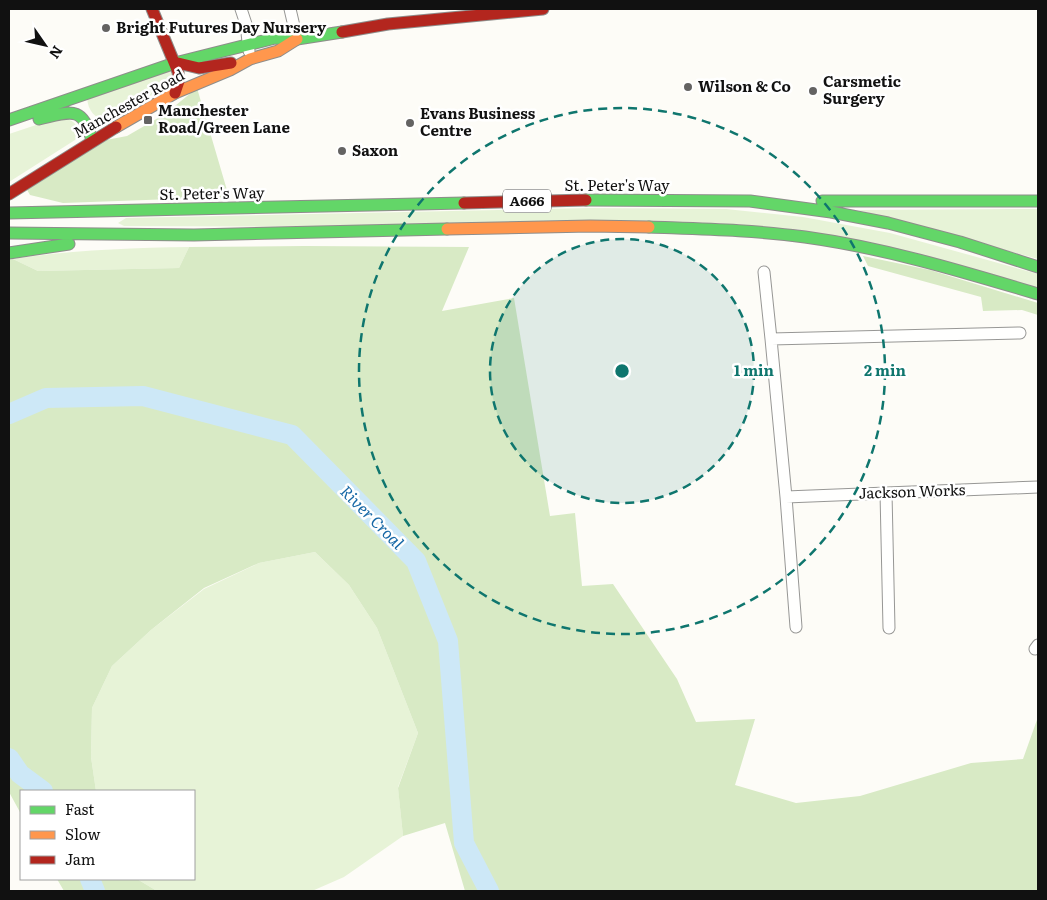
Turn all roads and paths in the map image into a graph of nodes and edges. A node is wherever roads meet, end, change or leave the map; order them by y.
1 (152, 9) edge
2 (240, 9) edge
3 (290, 9) edge
4 (543, 9) edge
5 (165, 39) junction
6 (297, 39) junction
7 (248, 44) junction
8 (250, 59) junction
9 (175, 63) junction
10 (145, 73) junction
11 (175, 92) junction
12 (9, 120) edge
13 (9, 126) edge
14 (92, 141) junction
15 (9, 194) edge
16 (750, 201) junction
17 (1038, 201) edge
18 (9, 213) edge
19 (9, 233) edge
20 (194, 235) junction
21 (9, 253) edge
22 (1038, 267) edge
23 (764, 272) dead end
24 (1038, 294) edge
25 (1020, 333) dead end
26 (771, 338) junction
27 (1038, 488) edge
28 (886, 493) junction
29 (786, 497) junction
30 (796, 627) dead end
31 (889, 628) dead end

1 - 5 main road
2 - 7 street
3 - 6 street
4 - 6 main road, Manchester Road
5 - 9 main road
5 - 10 main road
6 - 7 main road, Manchester Road
6 - 8 main road, Manchester Road
7 - 8 street
7 - 9 main road, Manchester Road
8 - 9 main road
8 - 11 main road, Manchester Road
9 - 10 main road, Manchester Road
9 - 11 main road
10 - 12 main road, Manchester Road
11 - 14 main road, Manchester Road
13 - 14 main road
14 - 15 main road, Manchester Road
16 - 17 main road
16 - 18 main road, St. Peter's Way / A666
16 - 22 main road, St. Peter's Way / A666
19 - 20 main road, A666
20 - 21 main road
20 - 24 main road, A666
23 - 26 street
25 - 26 street
26 - 29 street
27 - 28 street, Jackson Works
28 - 29 street, Jackson Works
28 - 31 street
29 - 30 street

